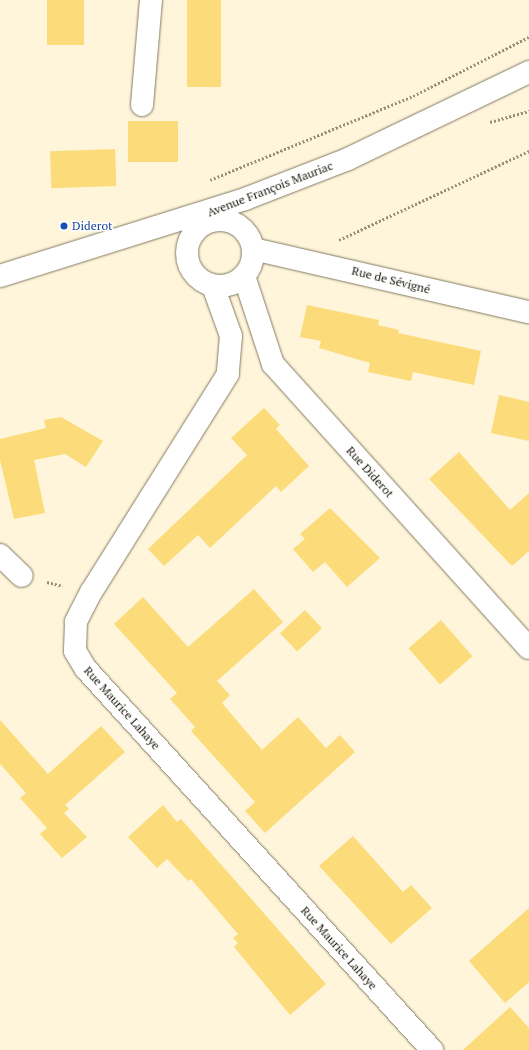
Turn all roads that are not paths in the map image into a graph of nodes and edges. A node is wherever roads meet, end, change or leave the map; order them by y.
1 (151, 0) edge
2 (529, 72) edge
3 (142, 105) dead end
4 (237, 202) junction
5 (164, 227) junction
6 (249, 241) junction
7 (188, 244) junction
8 (0, 276) edge
9 (244, 276) junction
10 (214, 286) junction
11 (529, 312) edge
12 (0, 555) edge
13 (22, 576) road end
14 (529, 648) edge
15 (432, 1050) edge

1 - 3 street
2 - 4 street, Avenue François Mauriac
4 - 5 street, Avenue François Mauriac
4 - 6 street
5 - 7 street
5 - 8 street, Avenue François Mauriac
6 - 7 street
6 - 9 street
6 - 11 street, Rue de Sévigné
7 - 10 street
9 - 10 street
9 - 14 street, Rue Diderot
10 - 15 street, Rue Maurice Lahaye
12 - 13 street

